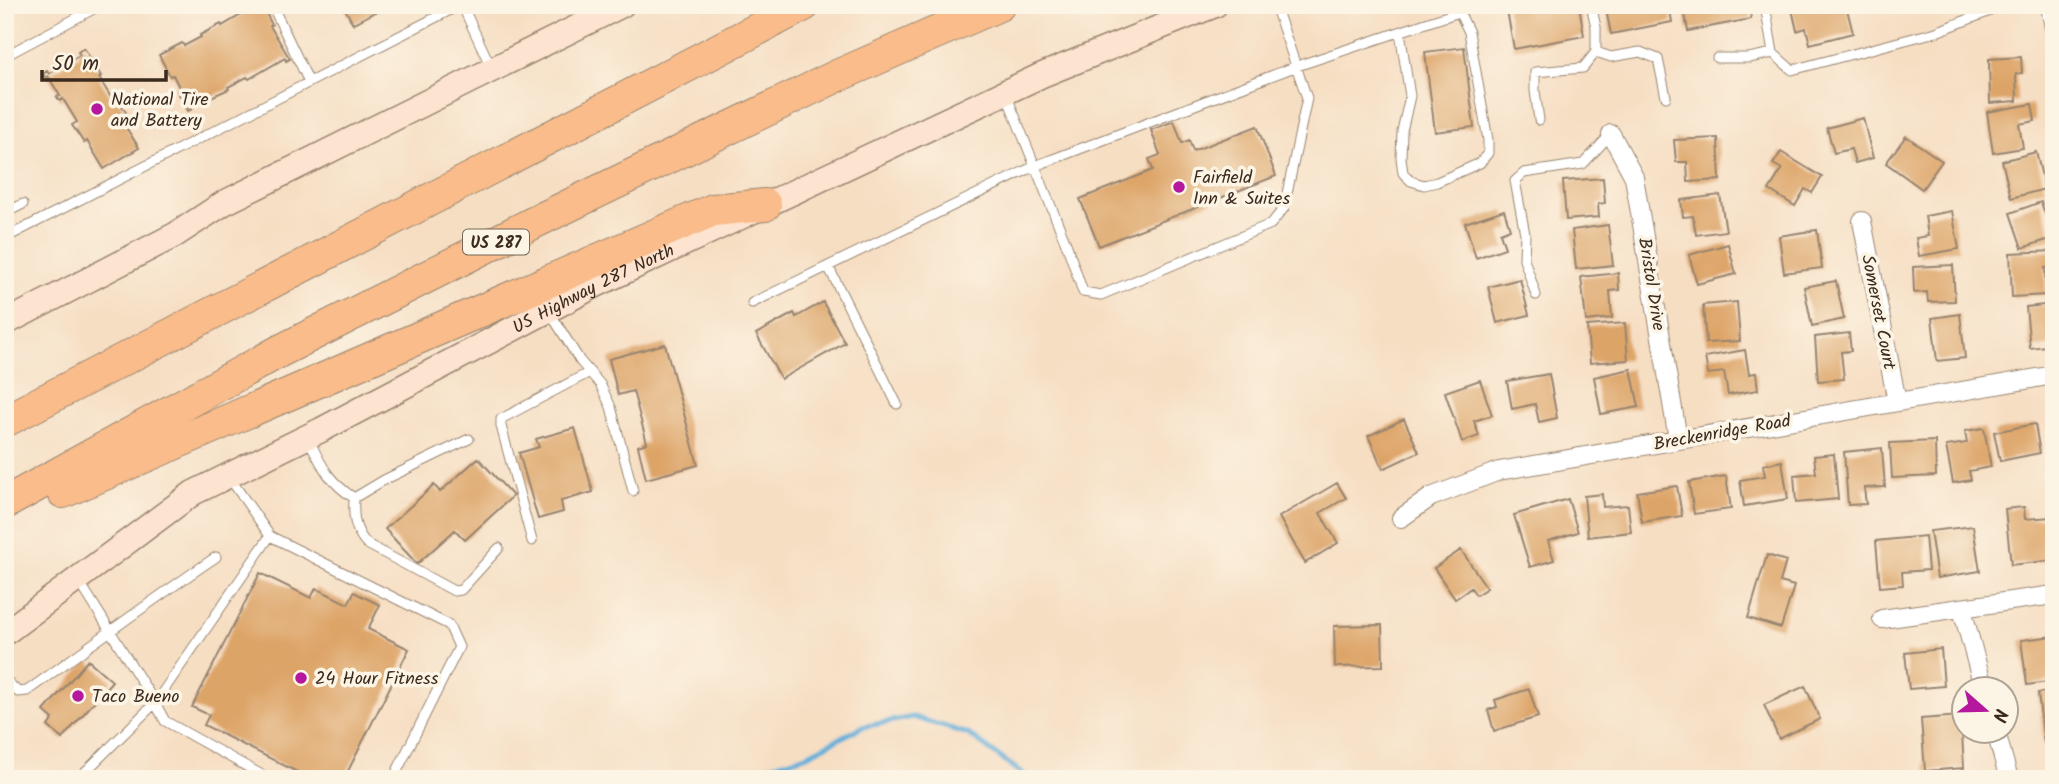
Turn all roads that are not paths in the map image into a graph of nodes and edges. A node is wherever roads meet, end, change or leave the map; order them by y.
1 (101, 5) edge
2 (272, 5) edge
3 (461, 5) edge
4 (622, 5) edge
5 (804, 5) edge
6 (999, 5) edge
7 (1215, 5) edge
8 (1275, 5) edge
9 (1467, 5) edge
10 (1591, 5) edge
11 (1765, 5) edge
12 (1992, 5) edge
13 (2050, 5) edge
14 (1459, 12) junction
15 (2054, 28) edge
16 (1400, 32) junction
17 (1596, 52) junction
18 (1773, 53) junction
19 (5, 56) edge
20 (1717, 58) dead end
21 (1297, 66) junction
22 (492, 69) junction
23 (309, 82) junction
24 (1005, 92) junction
25 (1666, 97) dead end
26 (1539, 120) dead end
27 (1611, 134) joint
28 (1035, 166) junction
29 (23, 204) dead end
30 (765, 205) junction
31 (5, 213) edge
32 (1862, 221) dead end
33 (5, 238) edge
34 (828, 266) junction
35 (1536, 295) dead end
36 (752, 303) dead end
37 (548, 310) junction
38 (5, 323) edge
39 (590, 372) junction
40 (2054, 375) edge
41 (1897, 402) junction
42 (897, 404) dead end
43 (5, 421) edge
44 (307, 437) junction
45 (469, 439) dead end
46 (1678, 439) junction
47 (228, 476) junction
48 (633, 491) dead end
49 (354, 498) junction
50 (5, 503) edge
51 (5, 512) edge
52 (1401, 518) dead end
53 (270, 536) junction
54 (532, 541) dead end
55 (499, 548) dead end
56 (216, 557) dead end
57 (78, 578) junction
58 (2054, 596) edge
59 (1962, 609) junction
60 (1882, 619) dead end
61 (111, 632) junction
62 (5, 633) edge
63 (1980, 676) edge
64 (5, 679) edge
65 (155, 703) junction
66 (2000, 746) edge
67 (78, 779) edge
68 (269, 779) edge
69 (393, 779) edge
70 (2009, 779) edge

1 - 19 lane
2 - 23 lane
3 - 22 lane
3 - 23 lane
4 - 22 main road
5 - 43 highway
6 - 50 highway, US 287
7 - 24 main road, US Highway 287 North
8 - 21 lane
9 - 14 lane
10 - 17 lane
11 - 18 lane
12 - 18 lane
13 - 15 street
14 - 16 lane
14 - 16 lane
16 - 21 lane
17 - 25 lane
17 - 26 lane
18 - 20 lane
21 - 28 lane
21 - 28 lane
22 - 38 main road
23 - 33 lane
24 - 28 lane
24 - 30 main road, US Highway 287 North
27 - 35 lane
27 - 46 street, Bristol Drive
28 - 34 lane
29 - 31 lane
30 - 37 main road, US Highway 287 North
30 - 51 highway
32 - 41 street, Somerset Court
34 - 36 lane
34 - 42 lane
37 - 39 lane
37 - 44 main road, US Highway 287 North
39 - 48 lane
39 - 54 lane
40 - 41 street, Breckenridge Road
41 - 46 street, Breckenridge Road
44 - 47 main road, US Highway 287 North
44 - 49 lane
45 - 49 lane
46 - 52 street, Breckenridge Road
47 - 53 lane
47 - 57 main road, US Highway 287 North
49 - 55 lane
53 - 65 lane
53 - 69 lane
56 - 61 lane
57 - 61 lane
57 - 62 main road, US Highway 287 North
58 - 59 street
59 - 60 street
59 - 63 street
61 - 64 lane
61 - 65 lane
65 - 67 lane
65 - 68 lane
66 - 70 street

